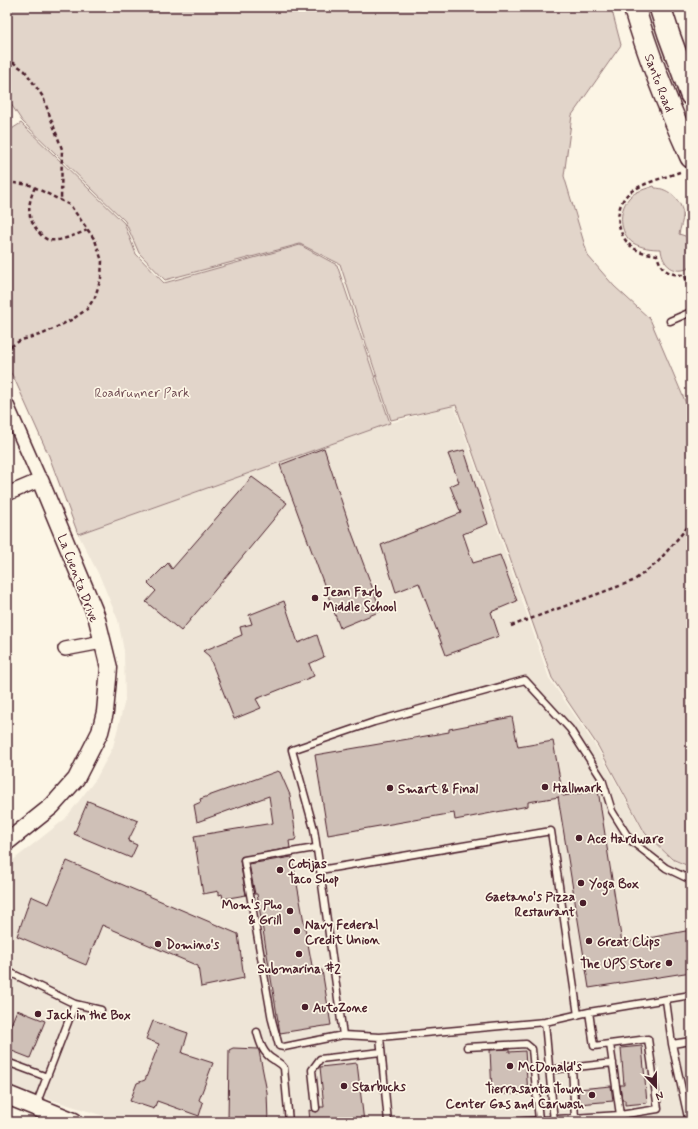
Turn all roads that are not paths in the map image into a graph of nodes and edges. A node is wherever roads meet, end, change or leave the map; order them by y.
1 (634, 7) edge
2 (660, 7) edge
3 (691, 94) edge
4 (686, 164) edge
5 (691, 312) edge
6 (670, 321) dead end
7 (7, 405) edge
8 (40, 480) junction
9 (7, 494) edge
10 (102, 642) junction
11 (65, 649) dead end
12 (7, 842) edge
13 (315, 848) junction
14 (320, 870) junction
15 (691, 880) edge
16 (7, 971) edge
17 (691, 995) edge
18 (666, 1000) junction
19 (75, 1004) junction
20 (101, 1010) dead end
21 (589, 1012) junction
22 (578, 1014) junction
23 (545, 1022) junction
24 (258, 1032) dead end
25 (343, 1035) junction
26 (380, 1037) junction
27 (691, 1041) edge
28 (610, 1044) junction
29 (672, 1044) junction
30 (467, 1047) dead end
31 (381, 1052) junction
32 (7, 1062) edge
33 (613, 1063) junction
34 (572, 1068) junction
35 (549, 1070) junction
36 (47, 1077) junction
37 (7, 1095) edge
38 (36, 1106) junction
39 (316, 1108) dead end
40 (688, 1108) edge
41 (620, 1115) junction
42 (575, 1118) junction
43 (539, 1120) junction
44 (554, 1121) edge
45 (74, 1122) edge
46 (289, 1122) edge
47 (388, 1122) edge
48 (511, 1122) edge
49 (621, 1122) edge
50 (689, 1122) edge

1 - 4 main road, Santo Road
2 - 3 main road, Santo Road
5 - 6 lane
7 - 8 street, La Cuenta Drive
8 - 9 street
8 - 10 street, La Cuenta Drive
10 - 11 street
10 - 12 street, La Cuenta Drive
13 - 14 lane
13 - 15 lane
13 - 25 lane
14 - 22 lane
14 - 25 lane
16 - 19 lane
17 - 18 lane
18 - 21 lane
18 - 29 lane
19 - 20 lane
19 - 36 lane
21 - 22 lane
21 - 28 lane
22 - 23 lane
23 - 26 lane
23 - 35 lane
24 - 46 lane
25 - 26 lane
26 - 31 lane
27 - 29 lane
28 - 33 lane
28 - 41 lane
29 - 40 lane
30 - 43 lane
31 - 39 lane
31 - 47 lane
32 - 36 lane
33 - 34 lane
33 - 41 lane
34 - 35 lane
34 - 42 lane
35 - 44 lane
36 - 38 lane
37 - 38 main road
38 - 45 main road
40 - 50 lane
41 - 42 lane
41 - 49 lane
42 - 44 lane
43 - 44 lane
43 - 48 lane

